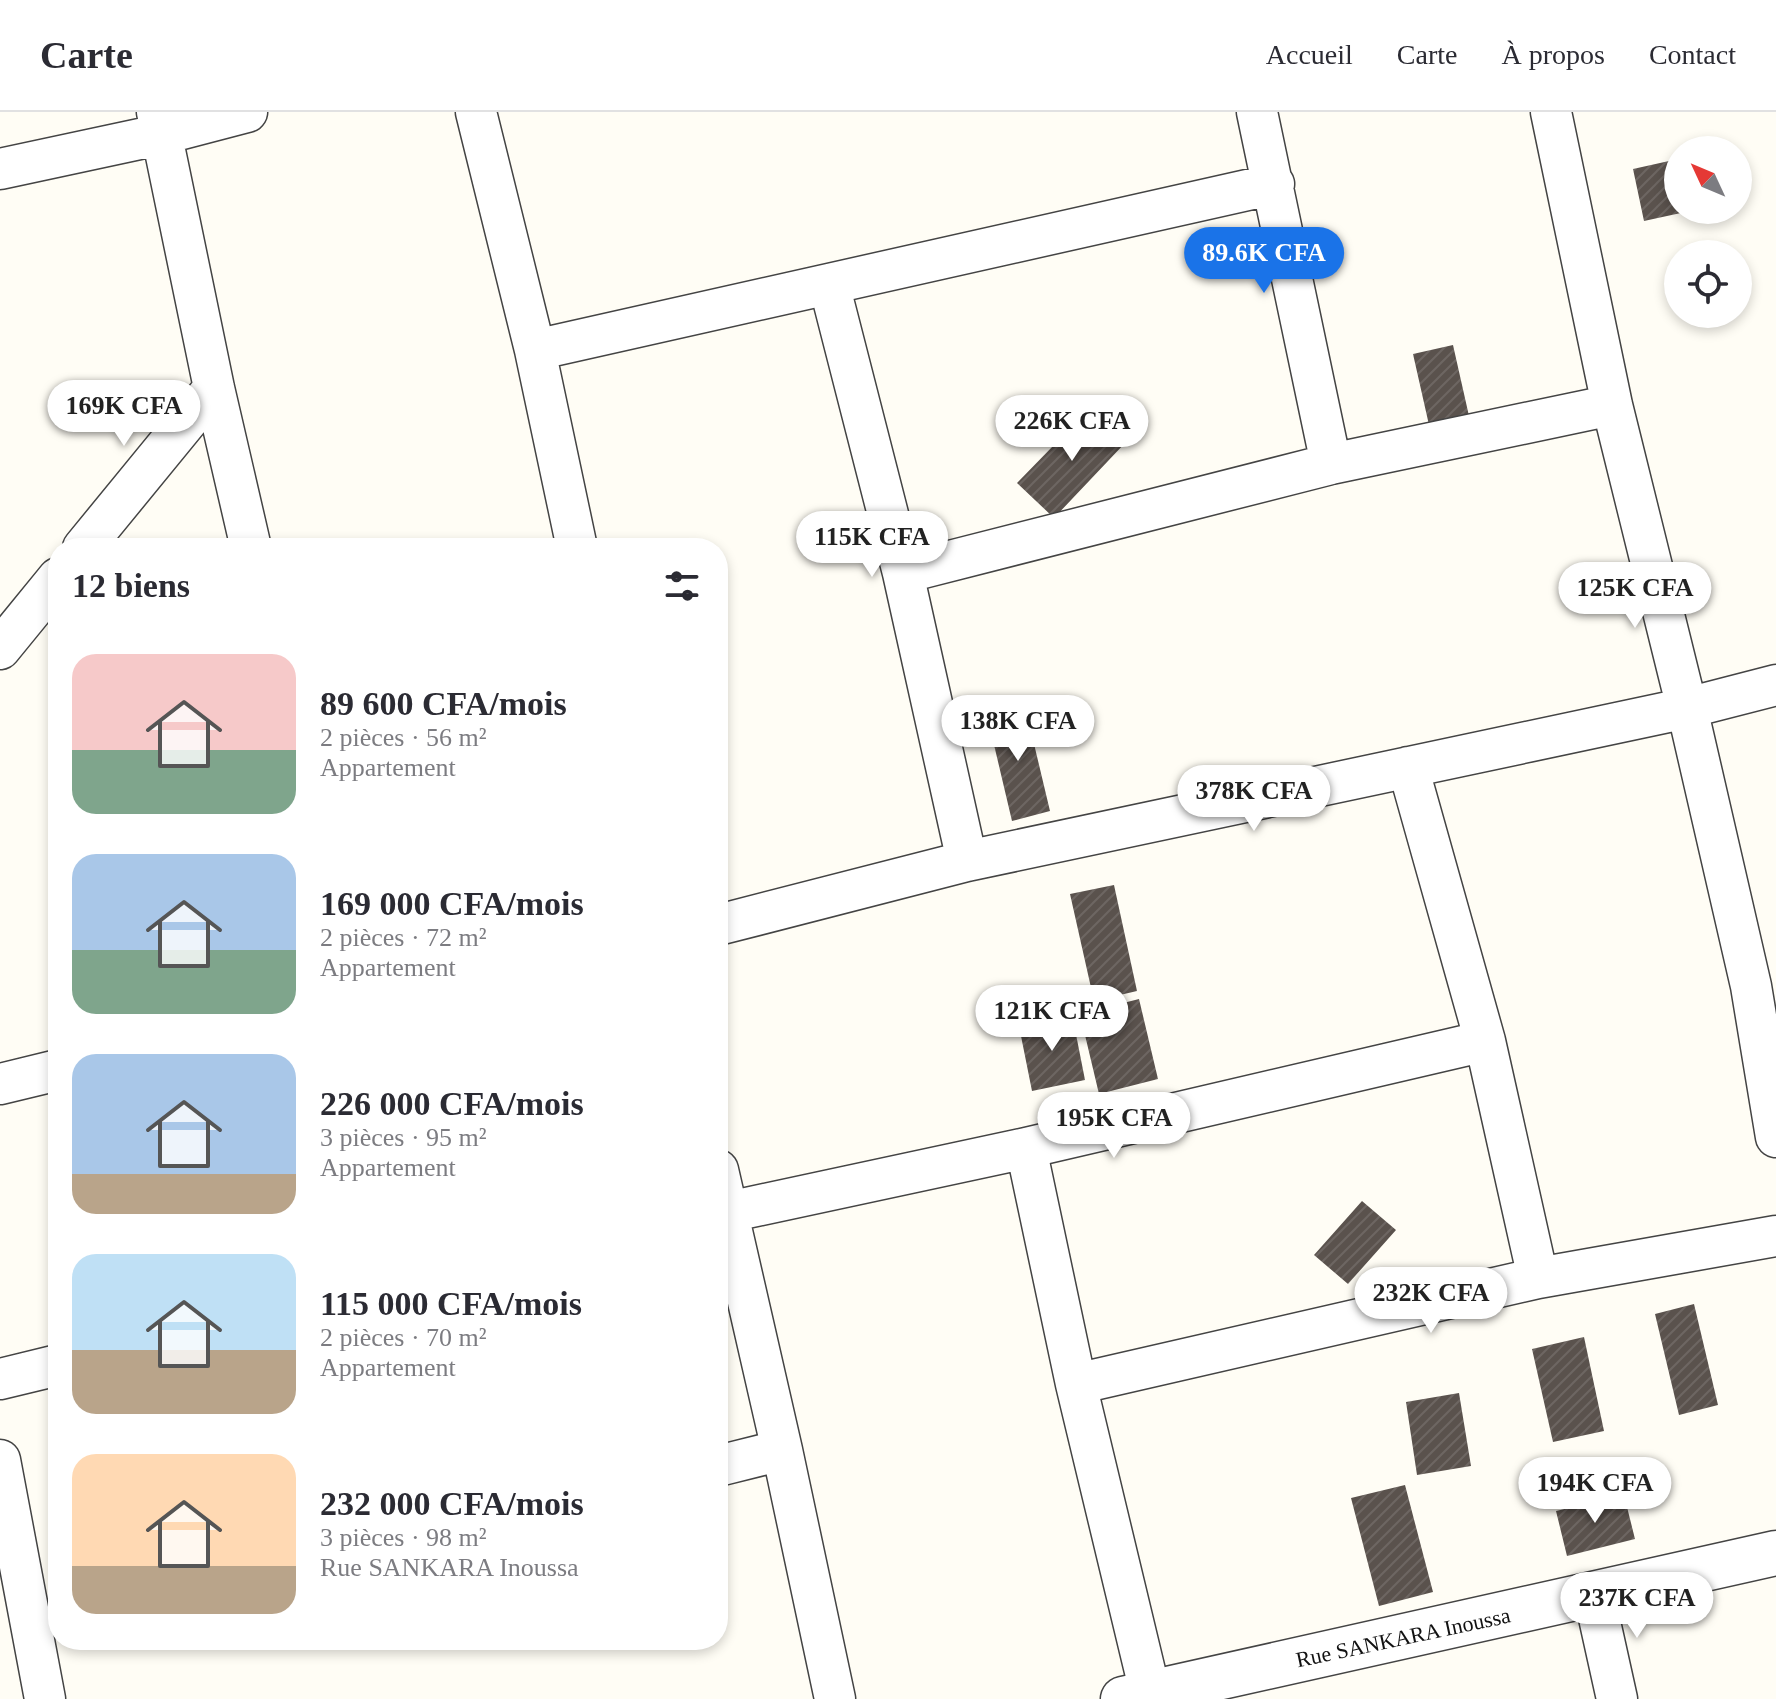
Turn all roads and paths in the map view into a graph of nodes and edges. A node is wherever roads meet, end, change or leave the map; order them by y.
1 (247, 112) edge
2 (476, 112) edge
3 (1257, 112) edge
4 (1551, 112) edge
5 (160, 123) edge
6 (0, 169) edge
7 (1274, 184) junction
8 (829, 284) junction
9 (535, 350) junction
10 (214, 388) junction
11 (1612, 405) junction
12 (1331, 464) junction
13 (91, 538) edge
14 (249, 538) edge
15 (575, 538) edge
16 (903, 573) junction
17 (48, 590) edge
18 (0, 649) edge
19 (1776, 685) edge
20 (1687, 708) junction
21 (1408, 767) junction
22 (967, 861) junction
23 (728, 922) edge
24 (1764, 984) edge
25 (1485, 1041) junction
26 (48, 1072) edge
27 (0, 1084) edge
28 (1776, 1137) edge
29 (1026, 1148) junction
30 (728, 1212) joint
31 (1776, 1236) edge
32 (1538, 1278) junction
33 (48, 1367) edge
34 (0, 1379) edge
35 (1076, 1384) junction
36 (782, 1450) junction
37 (0, 1460) edge
38 (728, 1464) edge
39 (1776, 1553) edge
40 (1594, 1595) junction
41 (46, 1639) edge
42 (1137, 1696) edge
43 (45, 1699) edge
44 (835, 1699) edge
45 (1617, 1699) edge

1 - 5 street
2 - 9 street
3 - 7 street
4 - 11 street
5 - 6 street
5 - 10 street
7 - 8 street
7 - 12 street
8 - 9 street
8 - 16 street
9 - 15 street
10 - 13 street
10 - 14 street
11 - 12 street
11 - 20 street
12 - 16 street
16 - 22 street
17 - 18 street
19 - 20 street
20 - 21 street
20 - 24 street
21 - 22 street
21 - 25 street
22 - 23 street
24 - 28 street
25 - 29 street
25 - 32 street
26 - 27 street
29 - 30 street
29 - 35 street
30 - 36 street
31 - 32 street
32 - 35 street
33 - 34 street
35 - 42 street
36 - 38 street
36 - 44 street
37 - 41 street
39 - 40 street, Rue SANKARA Inoussa
40 - 42 street, Rue SANKARA Inoussa
40 - 45 street
41 - 43 street

